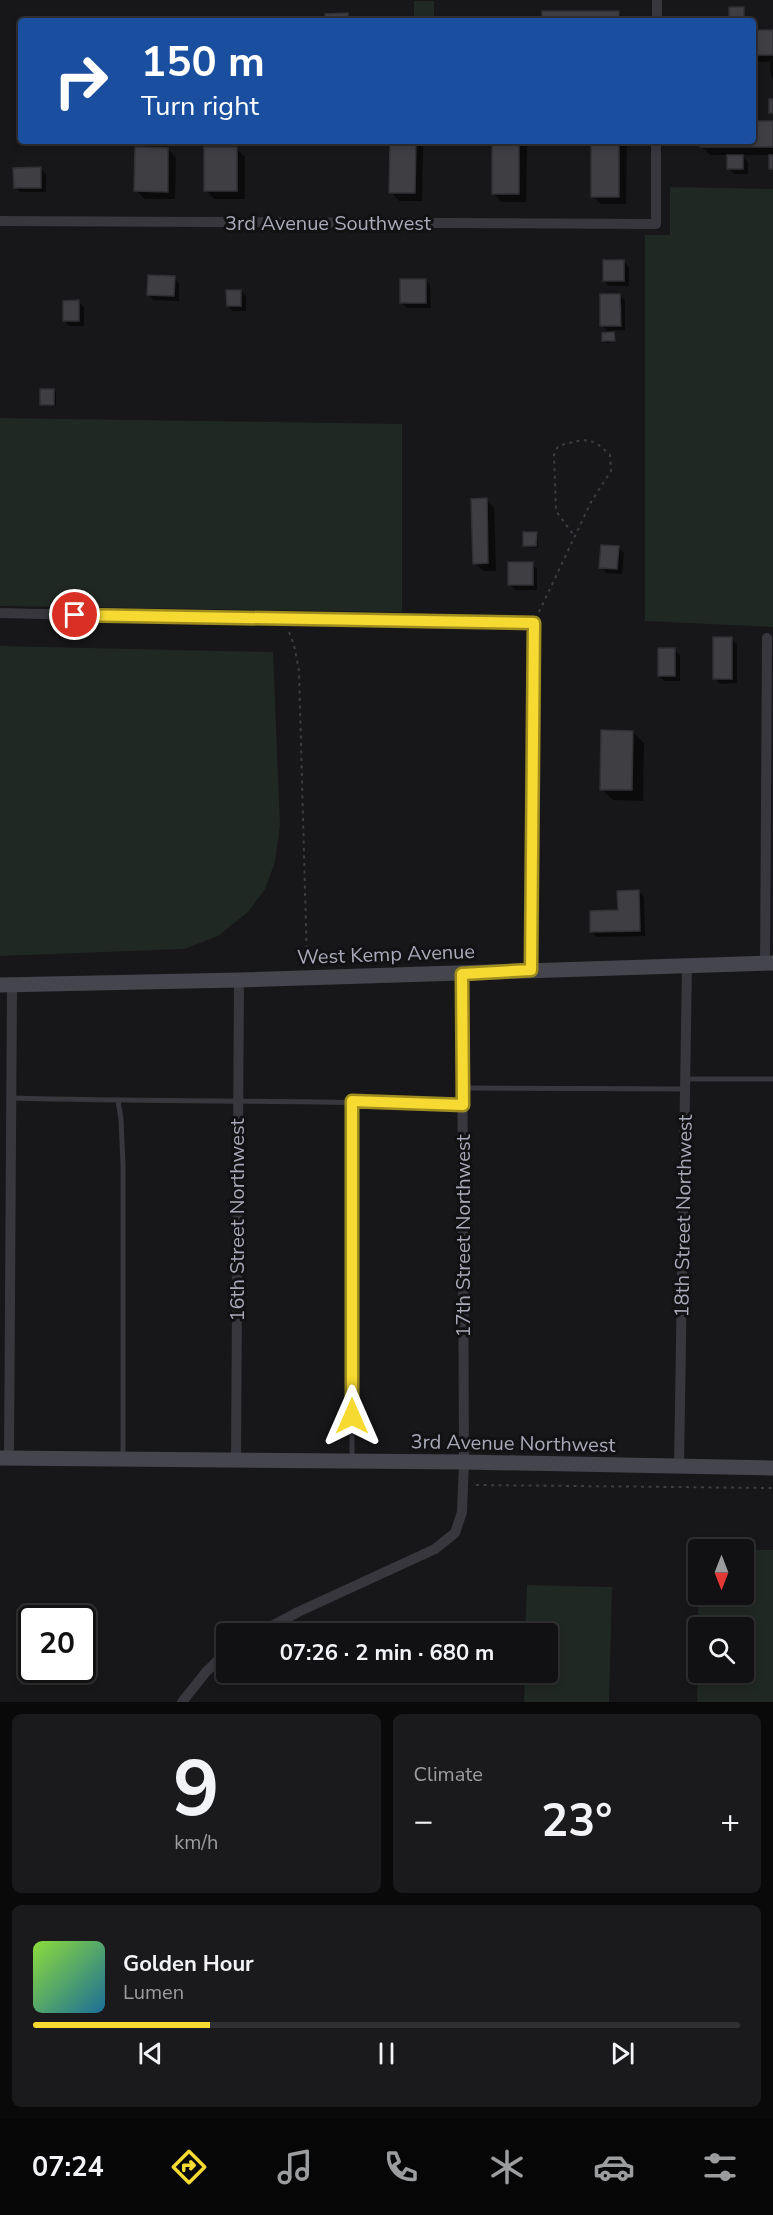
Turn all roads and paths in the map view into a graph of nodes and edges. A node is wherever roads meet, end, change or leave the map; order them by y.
1 (657, 0) edge
2 (657, 18) edge
3 (656, 144) edge
4 (0, 221) edge
5 (575, 537) junction
6 (0, 613) edge
7 (284, 620) junction
8 (534, 623) junction
9 (767, 638) dead end
10 (769, 963) edge
11 (687, 966) junction
12 (531, 970) junction
13 (462, 974) junction
14 (308, 978) junction
15 (239, 980) junction
16 (6, 985) edge
17 (773, 1079) edge
18 (685, 1084) junction
19 (463, 1088) junction
20 (11, 1098) junction
21 (238, 1100) junction
22 (117, 1101) junction
23 (352, 1101) junction
24 (463, 1105) junction
25 (6, 1113) edge
26 (5, 1458) edge
27 (123, 1460) junction
28 (236, 1461) junction
29 (352, 1461) junction
30 (464, 1462) junction
31 (679, 1467) junction
32 (773, 1468) edge
33 (463, 1485) junction
34 (773, 1488) edge
35 (278, 1623) edge
36 (216, 1662) edge
37 (182, 1702) edge

1 - 2 street
3 - 4 street, 3rd Avenue Southwest
5 - 5 path
5 - 8 path
6 - 7 street
7 - 8 street
7 - 14 path
8 - 12 street
9 - 10 street
10 - 11 street, West Kemp Avenue
11 - 12 street, West Kemp Avenue
11 - 18 street, 18th Street Northwest
12 - 13 street, West Kemp Avenue
13 - 14 street, West Kemp Avenue
13 - 19 street, 17th Street Northwest
14 - 15 street, West Kemp Avenue
15 - 16 street, West Kemp Avenue
15 - 21 street, 16th Street Northwest
16 - 20 street
17 - 18 lane
18 - 19 lane
18 - 31 street, 18th Street Northwest
19 - 24 street, 17th Street Northwest
20 - 22 lane
20 - 25 street
21 - 22 lane
21 - 23 lane
21 - 28 street, 16th Street Northwest
22 - 27 lane
23 - 24 lane
23 - 29 lane
24 - 30 street, 17th Street Northwest
25 - 26 street
26 - 27 street, 3rd Avenue Northwest
27 - 28 street, 3rd Avenue Northwest
28 - 29 street, 3rd Avenue Northwest
29 - 30 street, 3rd Avenue Northwest
30 - 31 street, 3rd Avenue Northwest
30 - 33 street, 17th Street Northwest
31 - 32 street, 3rd Avenue Northwest
33 - 34 path
33 - 35 street, 17th Street Northwest
36 - 37 street

